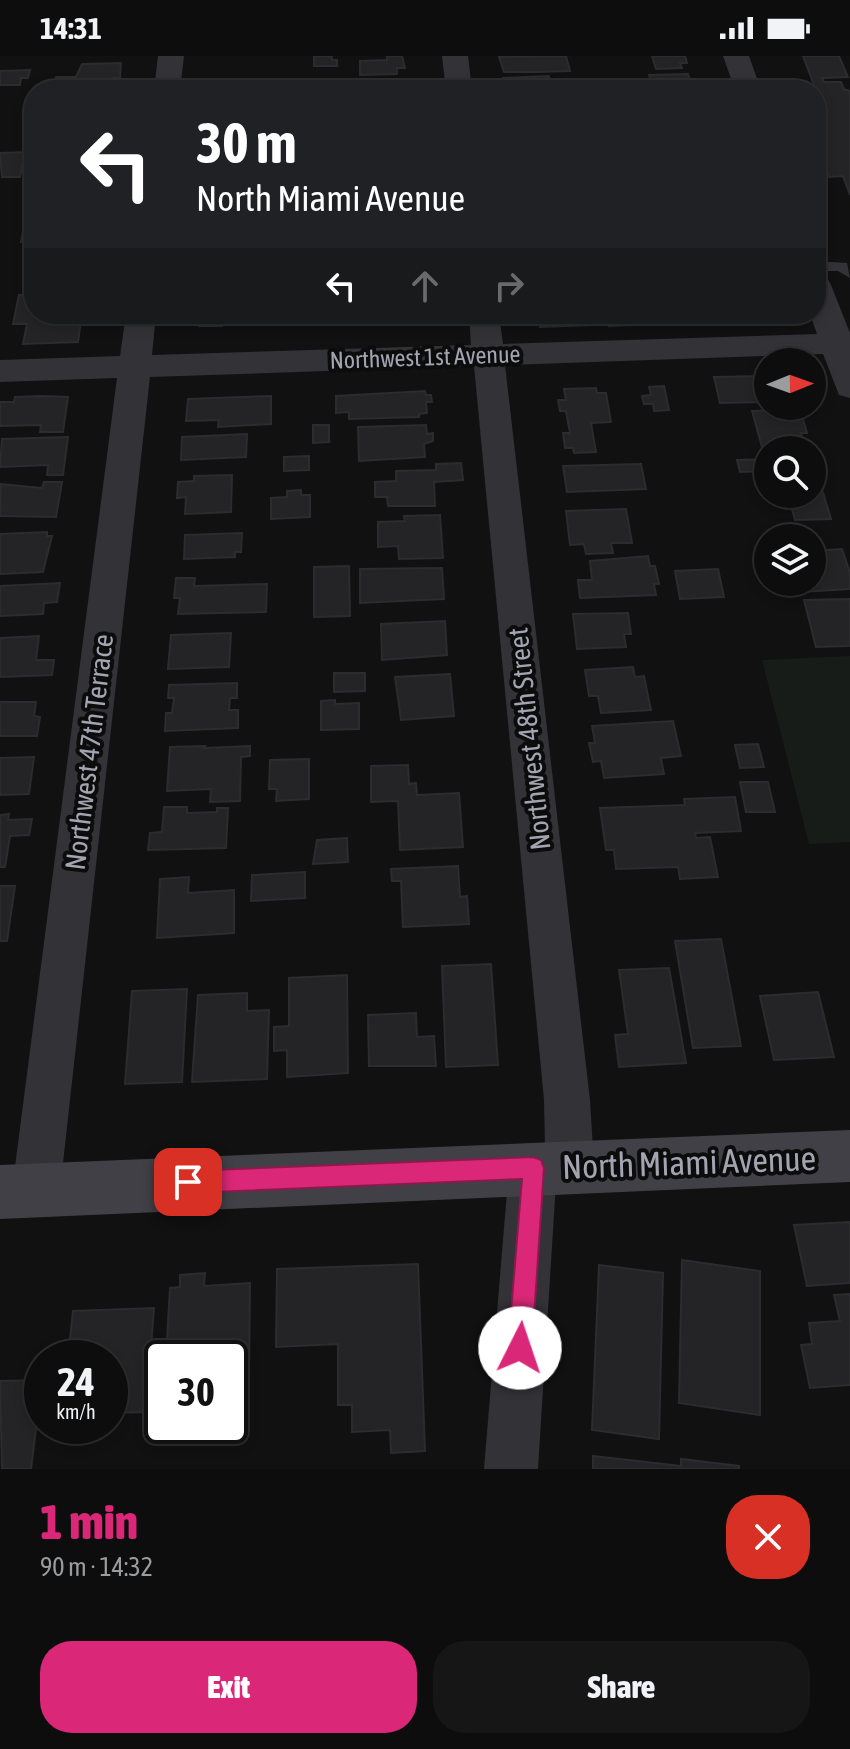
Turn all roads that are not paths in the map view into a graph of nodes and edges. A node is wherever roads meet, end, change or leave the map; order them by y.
1 (171, 56) edge
2 (455, 56) edge
3 (736, 56) edge
4 (168, 80) edge
5 (458, 80) edge
6 (744, 80) edge
7 (826, 266) edge
8 (850, 273) edge
9 (826, 307) edge
10 (140, 324) edge
11 (485, 324) edge
12 (843, 344) edge
13 (489, 355) junction
14 (135, 367) junction
15 (0, 371) edge
16 (850, 387) edge
17 (850, 1156) edge
18 (552, 1166) junction
19 (18, 1191) edge
20 (511, 1469) edge

1 - 4 street
2 - 5 street
3 - 6 street
7 - 8 lane
9 - 12 street
10 - 14 street, Northwest 47th Terrace
11 - 13 street, Northwest 48th Street
12 - 13 street, Northwest 1st Avenue
12 - 16 street
13 - 14 street, Northwest 1st Avenue
13 - 18 street, Northwest 48th Street
14 - 15 street, Northwest 1st Avenue
14 - 19 street, Northwest 47th Terrace
17 - 18 main road, North Miami Avenue
18 - 19 main road, North Miami Avenue
18 - 20 street, Northwest 48th Street

